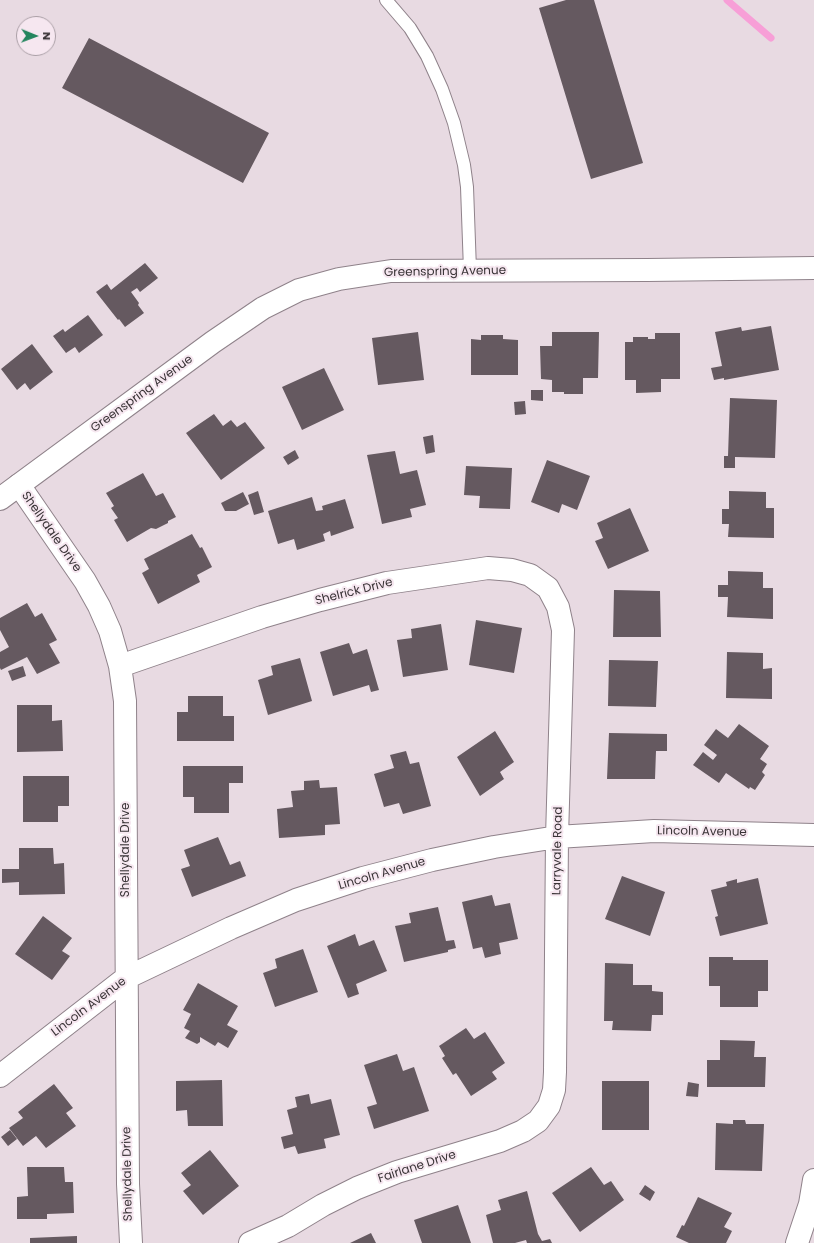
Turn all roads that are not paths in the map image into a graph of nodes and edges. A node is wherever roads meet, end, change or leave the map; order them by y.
1 (386, 0) edge
2 (814, 268) edge
3 (470, 270) junction
4 (19, 485) junction
5 (0, 499) edge
6 (563, 630) joint
7 (120, 666) junction
8 (814, 835) edge
9 (558, 837) junction
10 (126, 978) junction
11 (555, 1072) joint
12 (0, 1076) edge
13 (814, 1180) edge
14 (131, 1243) edge
15 (250, 1243) edge
16 (797, 1243) edge

1 - 3 lane
2 - 3 street, Greenspring Avenue
3 - 4 street, Greenspring Avenue
4 - 5 street, Greenspring Avenue
4 - 7 street, Shellydale Drive
6 - 7 street, Shelrick Drive
6 - 9 street, Larryvale Road
7 - 10 street, Shellydale Drive
8 - 9 street, Lincoln Avenue
9 - 10 street, Lincoln Avenue
9 - 11 street, Larryvale Road
10 - 12 street, Lincoln Avenue
10 - 14 street, Shellydale Drive
11 - 15 street, Fairlane Drive
13 - 16 street

